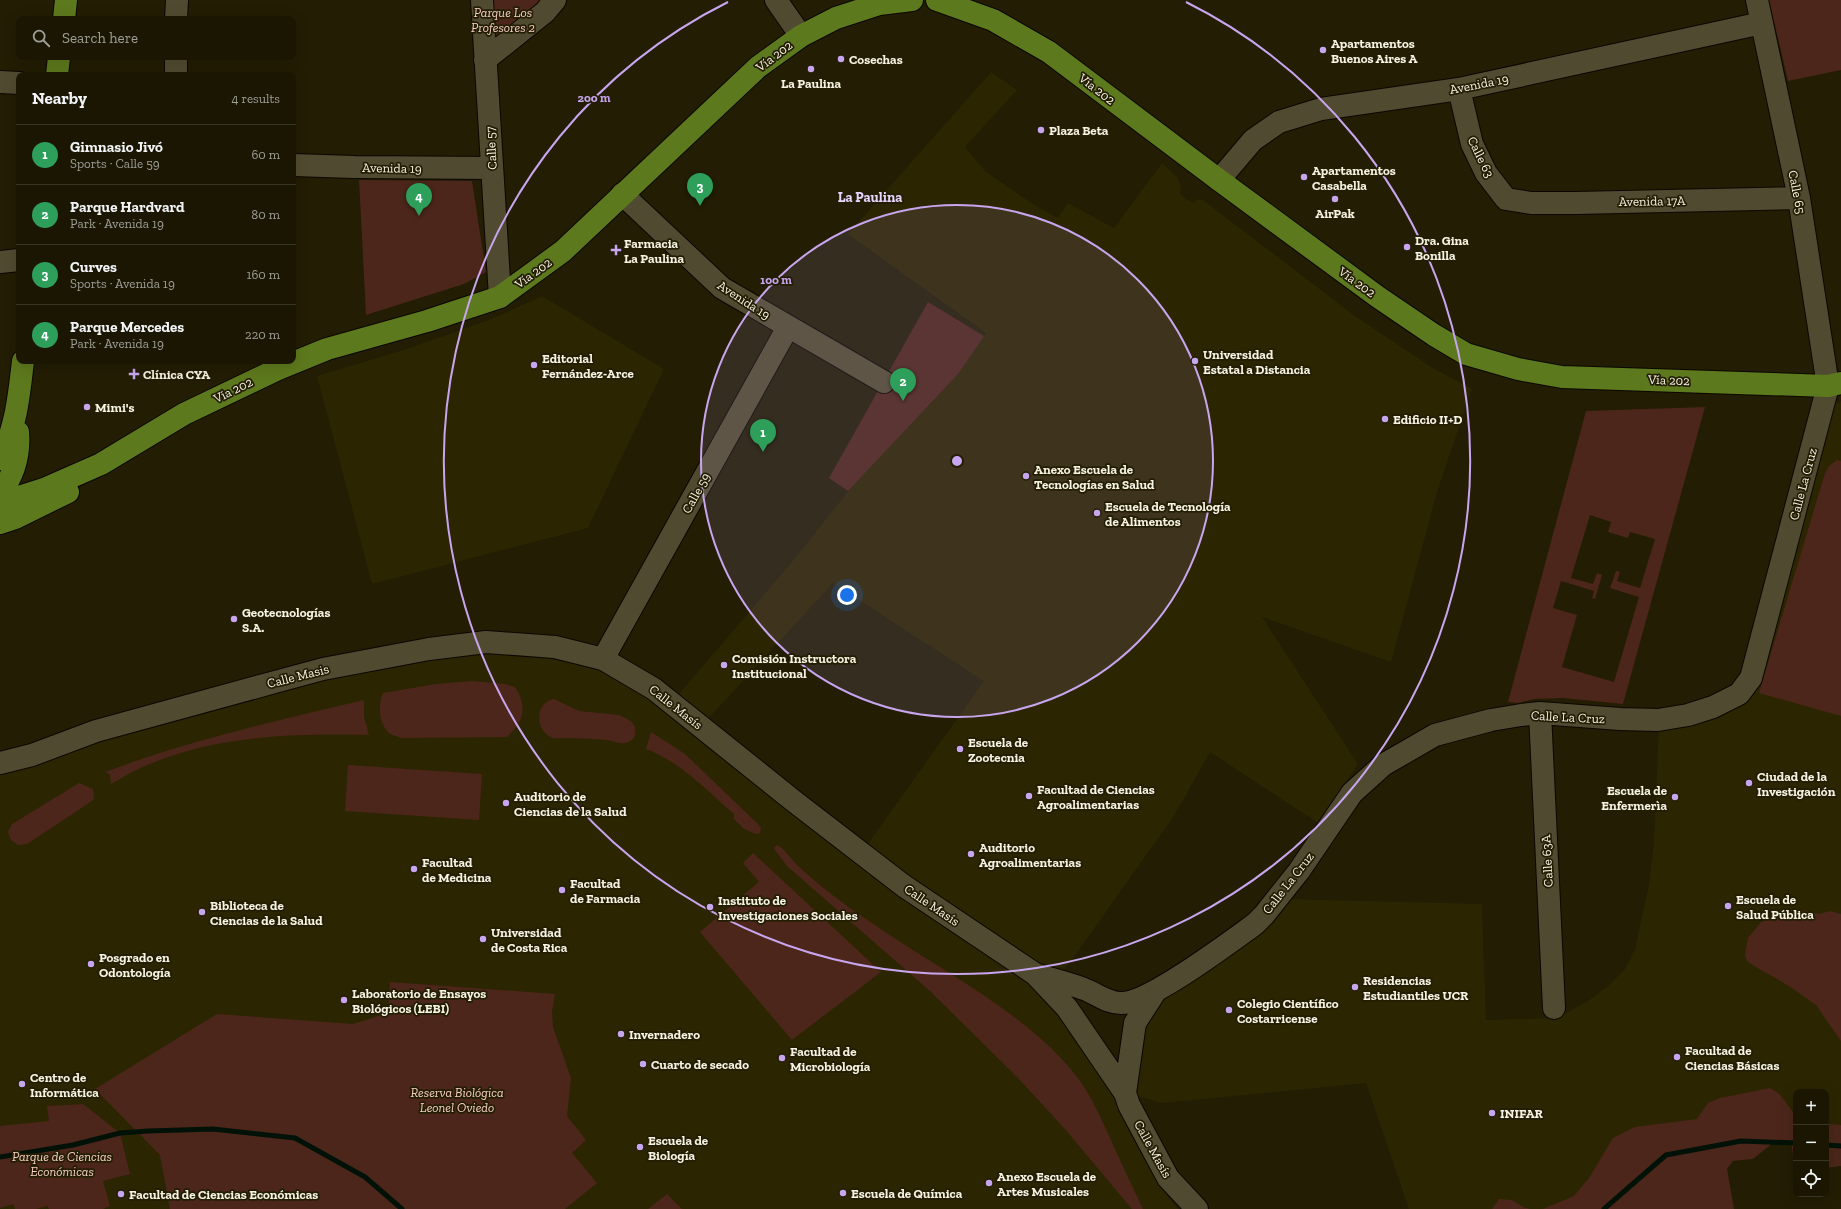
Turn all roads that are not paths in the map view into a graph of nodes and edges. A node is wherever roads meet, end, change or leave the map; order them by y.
1 (66, 0) edge
2 (176, 0) edge
3 (482, 0) edge
4 (555, 0) edge
5 (776, 0) edge
6 (912, 0) edge
7 (936, 0) edge
8 (1757, 0) edge
9 (64, 16) edge
10 (176, 16) edge
11 (1762, 23) junction
12 (801, 36) junction
13 (59, 60) edge
14 (176, 60) edge
15 (485, 60) junction
16 (57, 72) edge
17 (176, 72) edge
18 (0, 82) edge
19 (16, 83) edge
20 (1459, 89) junction
21 (296, 165) edge
22 (492, 168) junction
23 (1219, 180) junction
24 (622, 194) junction
25 (1799, 198) junction
26 (1506, 199) joint
27 (16, 260) edge
28 (0, 262) edge
29 (500, 297) junction
30 (788, 327) junction
31 (296, 362) edge
32 (23, 364) edge
33 (290, 364) edge
34 (884, 382) dead end
35 (1834, 384) edge
36 (8, 459) edge
37 (101, 464) junction
38 (44, 489) junction
39 (0, 494) edge
40 (0, 503) edge
41 (0, 523) edge
42 (603, 659) junction
43 (1540, 713) junction
44 (0, 763) edge
45 (1035, 974) junction
46 (1154, 992) junction
47 (1554, 1008) dead end
48 (1125, 1093) junction
49 (1197, 1209) edge

1 - 9 main road
2 - 10 street
3 - 15 street, Calle 57
4 - 15 street
5 - 12 street
6 - 12 main road, Vía 202
7 - 23 main road, Vía 202
8 - 11 street, Calle 65
11 - 20 street, Avenida 19
11 - 25 street, Calle 65
12 - 24 main road, Vía 202
13 - 16 main road
14 - 17 street
15 - 22 street, Calle 57
18 - 19 street
20 - 23 street, Avenida 19
20 - 26 street, Calle 63
21 - 22 street, Avenida 19
22 - 29 street, Calle 57
23 - 35 main road, Vía 202
24 - 29 main road, Vía 202
24 - 30 street, Avenida 19
25 - 26 street, Avenida 17A
25 - 35 street, Calle 65
27 - 28 street
29 - 31 main road, Vía 202
30 - 34 street, Avenida 19
30 - 42 street, Calle 59
32 - 36 main road
33 - 37 main road, Vía 202
35 - 43 street, Calle La Cruz
36 - 38 main road
36 - 39 main road
37 - 38 main road, Vía 202
37 - 41 main road, Vía 202
38 - 40 main road, Vía 202
42 - 44 street, Calle Masis
42 - 45 street, Calle Masís
43 - 46 street, Calle La Cruz
43 - 47 street, Calle 63A
45 - 46 street, Calle La Cruz
45 - 48 street, Calle Masís
46 - 48 street, Calle La Cruz
48 - 49 street, Calle Masís

